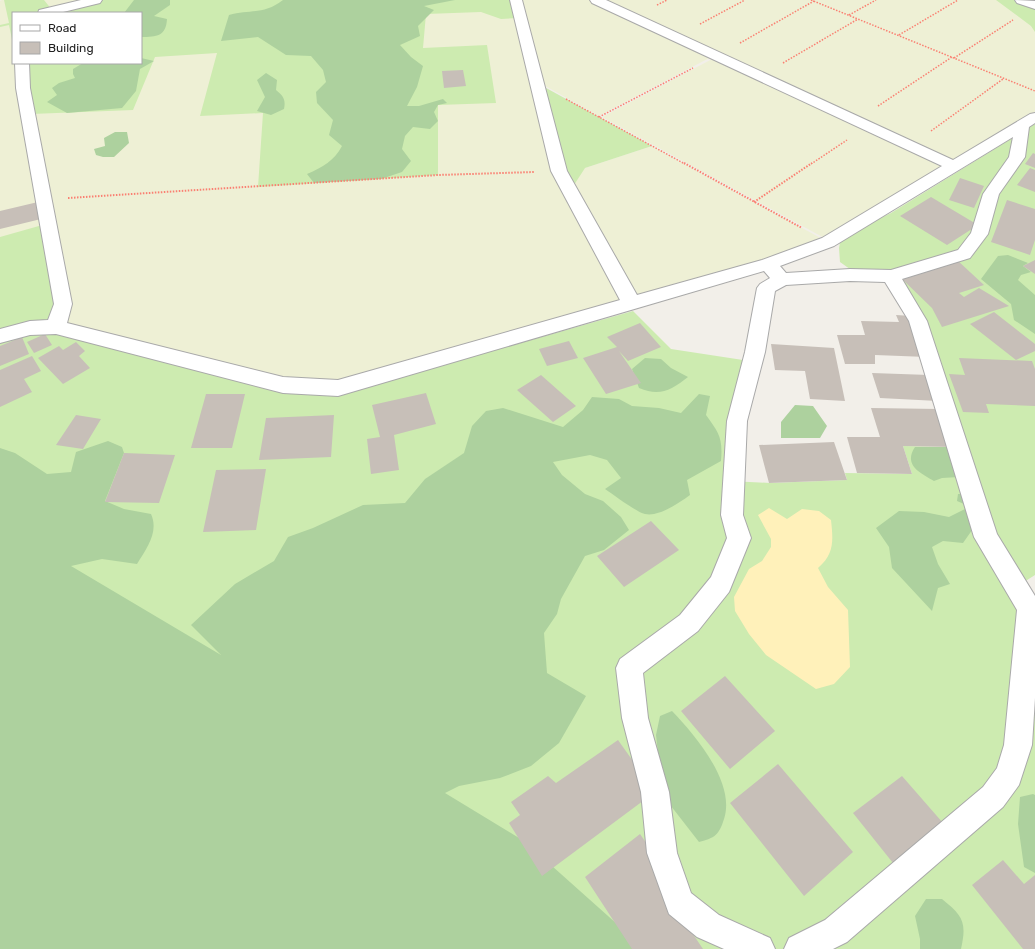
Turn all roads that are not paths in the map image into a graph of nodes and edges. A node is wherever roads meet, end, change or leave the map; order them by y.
1 (96, 0) edge
2 (516, 0) edge
3 (596, 0) edge
4 (1022, 0) edge
5 (1035, 5) edge
6 (48, 12) edge
7 (22, 64) edge
8 (1029, 121) edge
9 (954, 166) junction
10 (775, 272) junction
11 (891, 276) junction
12 (632, 304) junction
13 (56, 327) junction
14 (0, 336) edge
15 (1032, 611) edge
16 (759, 949) edge
17 (800, 949) edge

1 - 6 street
2 - 12 street
3 - 9 street
4 - 5 street
7 - 13 street
8 - 9 street
8 - 11 street
9 - 10 street
10 - 11 street
10 - 12 street
10 - 16 street
11 - 15 street
12 - 13 street
13 - 14 street
15 - 17 street

